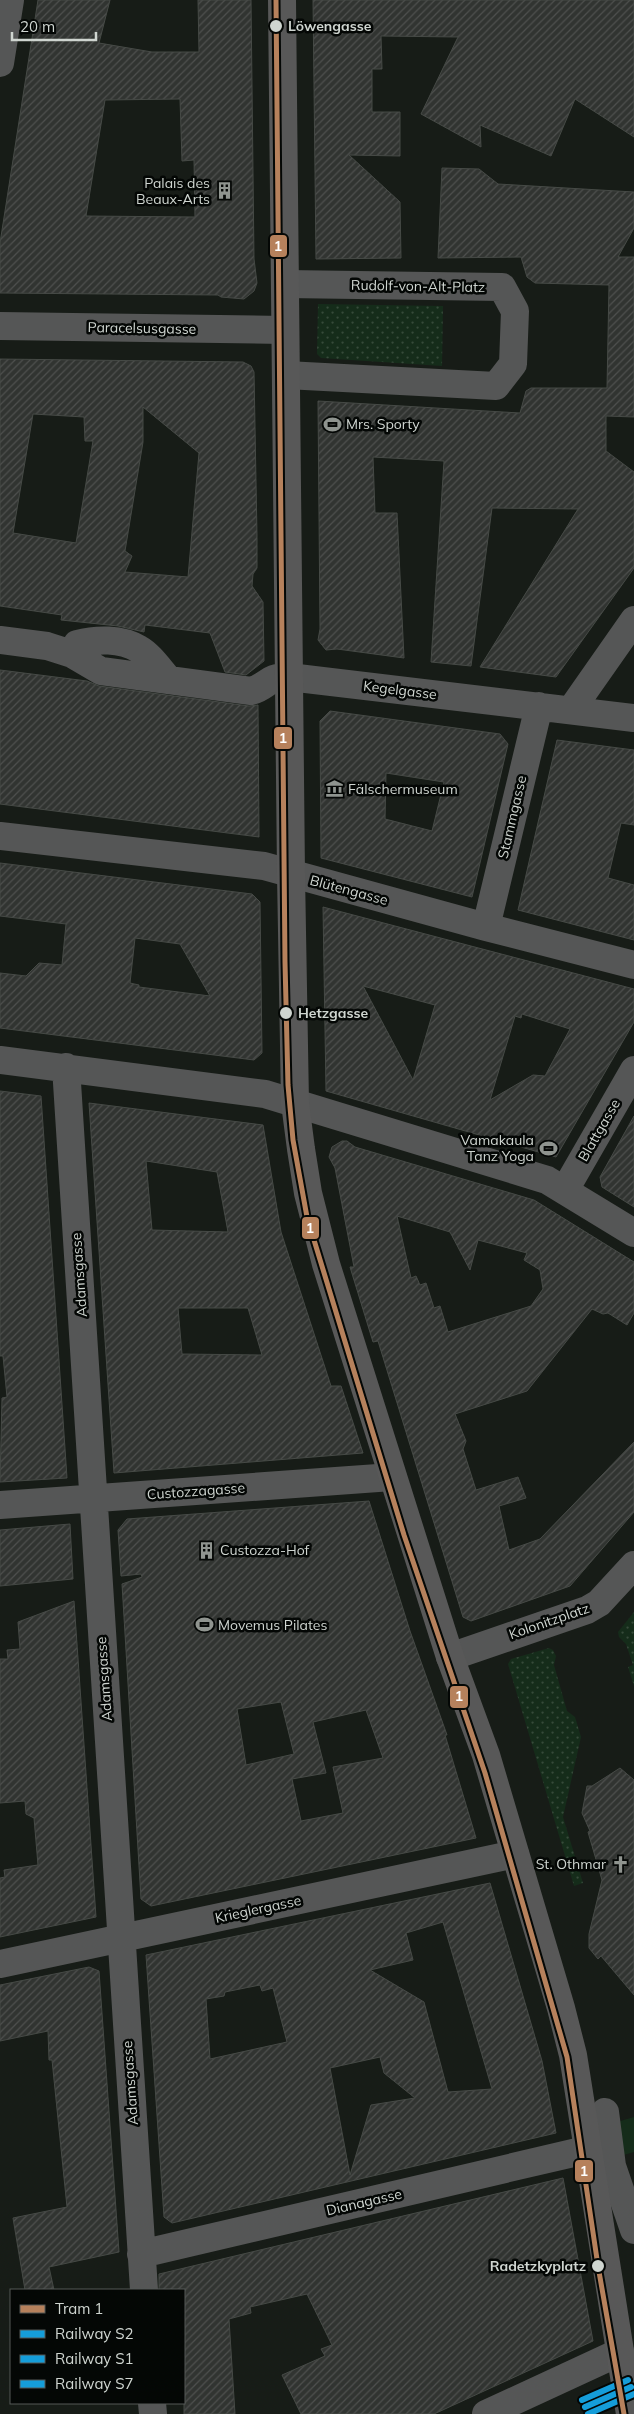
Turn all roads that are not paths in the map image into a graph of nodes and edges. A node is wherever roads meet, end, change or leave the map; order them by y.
1 (10, 0) edge
2 (282, 0) edge
3 (0, 63) edge
4 (285, 284) junction
5 (0, 326) edge
6 (284, 330) junction
7 (286, 375) junction
8 (634, 620) edge
9 (0, 640) edge
10 (289, 677) junction
11 (539, 706) junction
12 (571, 710) junction
13 (634, 718) edge
14 (0, 836) edge
15 (290, 874) junction
16 (486, 927) junction
17 (634, 965) edge
18 (0, 1060) edge
19 (66, 1068) junction
20 (634, 1070) edge
21 (295, 1104) junction
22 (565, 1190) junction
23 (634, 1233) edge
24 (392, 1477) junction
25 (93, 1498) junction
26 (0, 1505) edge
27 (634, 1565) edge
28 (450, 1657) junction
29 (515, 1854) junction
30 (121, 1938) junction
31 (0, 1964) edge
32 (605, 2112) dead end
33 (586, 2150) junction
34 (634, 2230) edge
35 (141, 2254) junction
36 (144, 2289) edge
37 (620, 2352) junction
38 (486, 2414) edge
39 (630, 2414) edge

1 - 3 street
2 - 4 street
4 - 6 street
4 - 7 street, Rudolf-von-Alt-Platz
5 - 6 street, Paracelsusgasse
6 - 7 street
7 - 10 street
8 - 12 street
9 - 10 street, Kegelgasse
10 - 11 street, Kegelgasse
10 - 15 street
11 - 12 street, Kegelgasse
11 - 16 street, Stammgasse
12 - 13 street, Kegelgasse
14 - 15 street, Blütengasse
15 - 16 street, Blütengasse
15 - 21 street
16 - 17 street, Blütengasse
18 - 19 street
19 - 21 street
19 - 25 street, Adamsgasse
20 - 22 street, Blattgasse
21 - 22 street
21 - 24 street
22 - 23 street
24 - 25 street, Custozzagasse
24 - 28 street
25 - 26 street, Custozzagasse
25 - 30 street, Adamsgasse
27 - 28 street, Kolonitzplatz
28 - 29 street
29 - 30 street, Krieglergasse
29 - 33 street
30 - 31 street, Krieglergasse
30 - 35 street, Adamsgasse
32 - 34 street
33 - 35 street, Dianagasse
33 - 37 street
35 - 36 street, Adamsgasse
37 - 38 street
37 - 39 street

